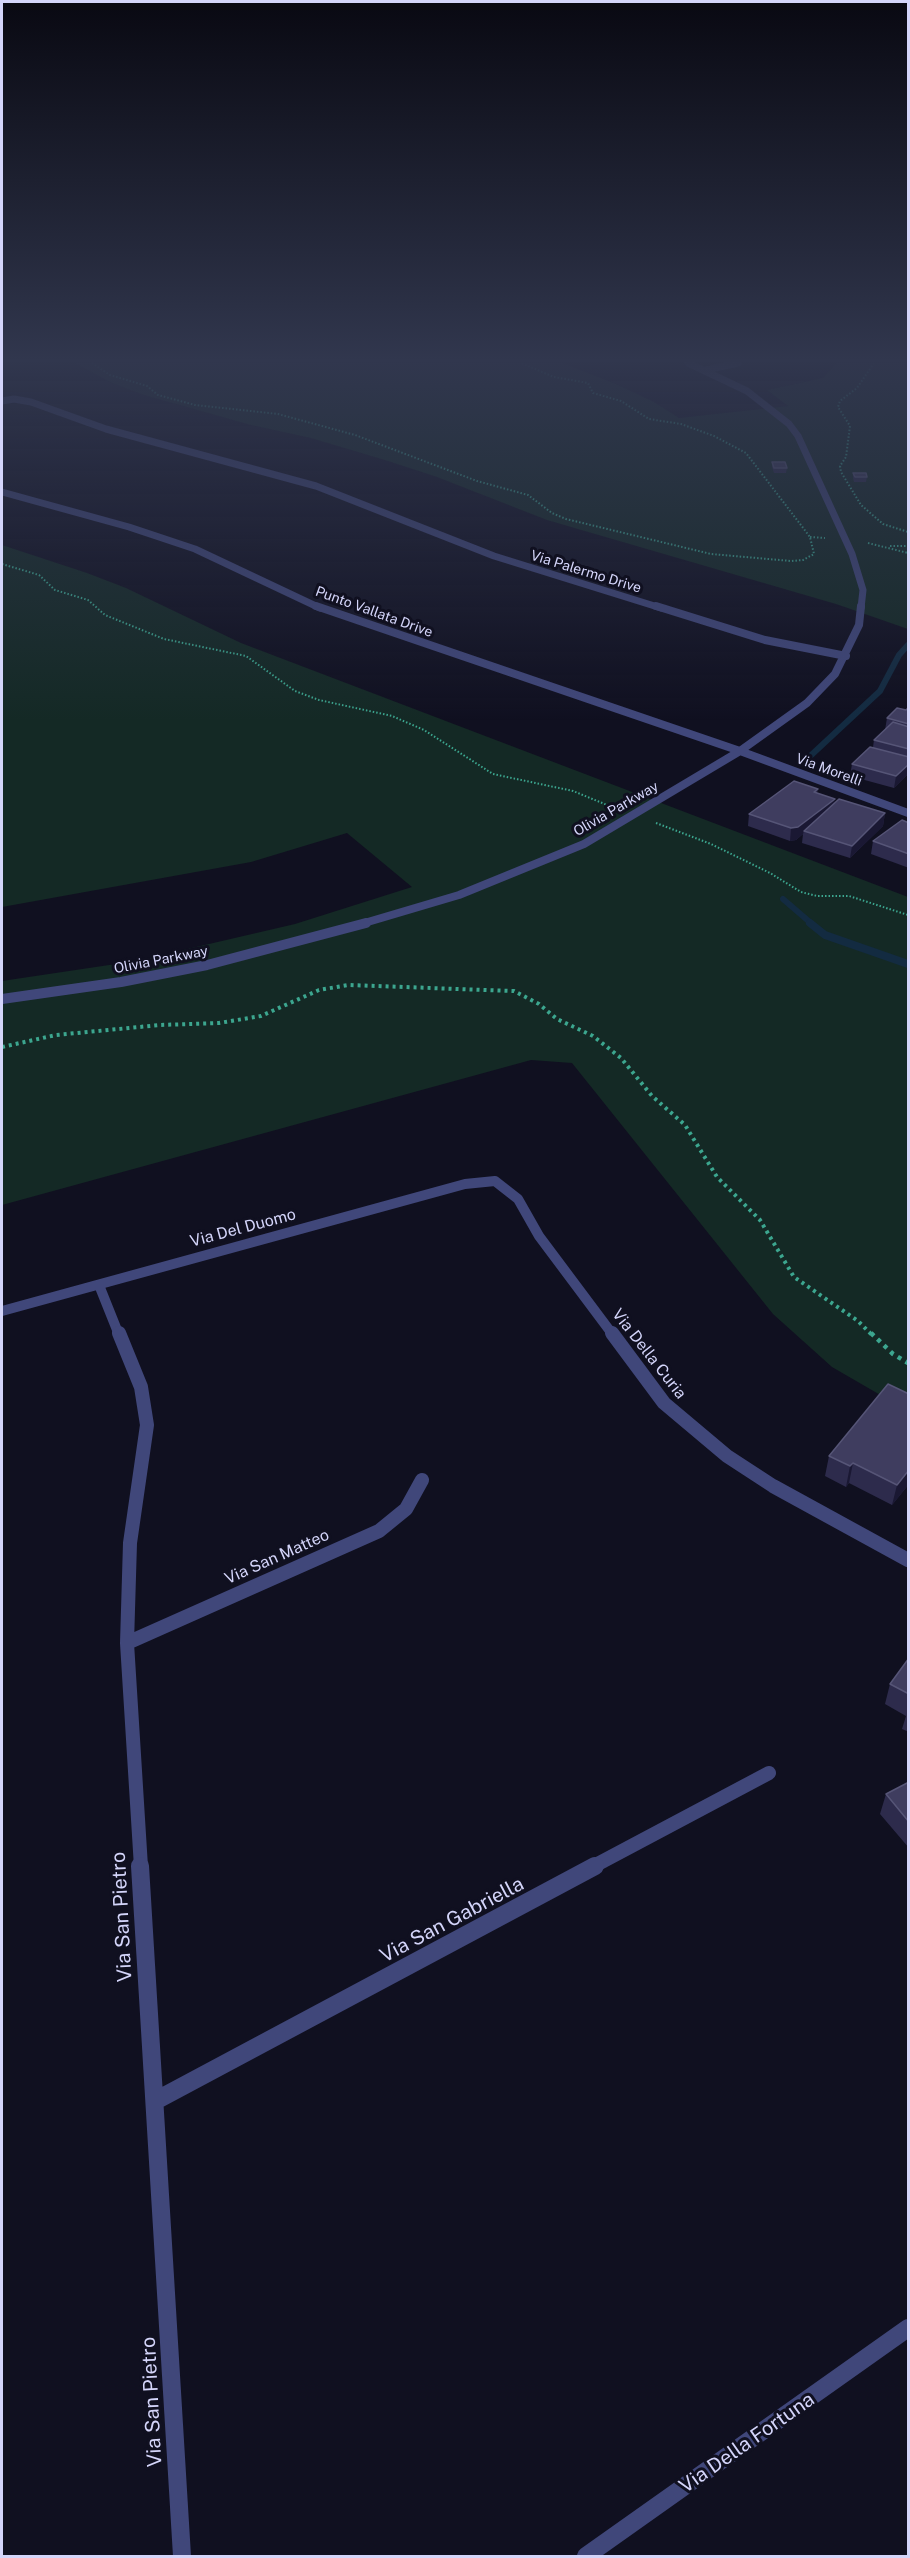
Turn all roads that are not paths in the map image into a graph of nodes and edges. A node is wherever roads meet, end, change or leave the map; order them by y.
1 (303, 482) edge
2 (819, 482) edge
3 (2, 492) edge
4 (846, 656) junction
5 (740, 752) junction
6 (908, 812) edge
7 (2, 999) edge
8 (495, 1181) joint
9 (99, 1285) junction
10 (2, 1311) edge
11 (422, 1480) dead end
12 (909, 1560) edge
13 (127, 1643) junction
14 (769, 1773) dead end
15 (155, 2102) junction
16 (909, 2328) edge
17 (182, 2556) edge
18 (586, 2556) edge

1 - 4 street, Via Palermo Drive
2 - 4 street, Olivia Parkway
3 - 5 street, Punto Vallata Drive
4 - 5 street, Olivia Parkway
5 - 6 street, Via Morelli
5 - 7 street, Olivia Parkway
8 - 9 street, Via Del Duomo
8 - 12 street, Via Della Curia
9 - 10 street, Via Del Duomo
9 - 13 street, Via San Pietro
11 - 13 street, Via San Matteo
13 - 15 street, Via San Pietro
14 - 15 street, Via San Gabriella
15 - 17 street, Via San Pietro
16 - 18 street, Via Della Fortuna

